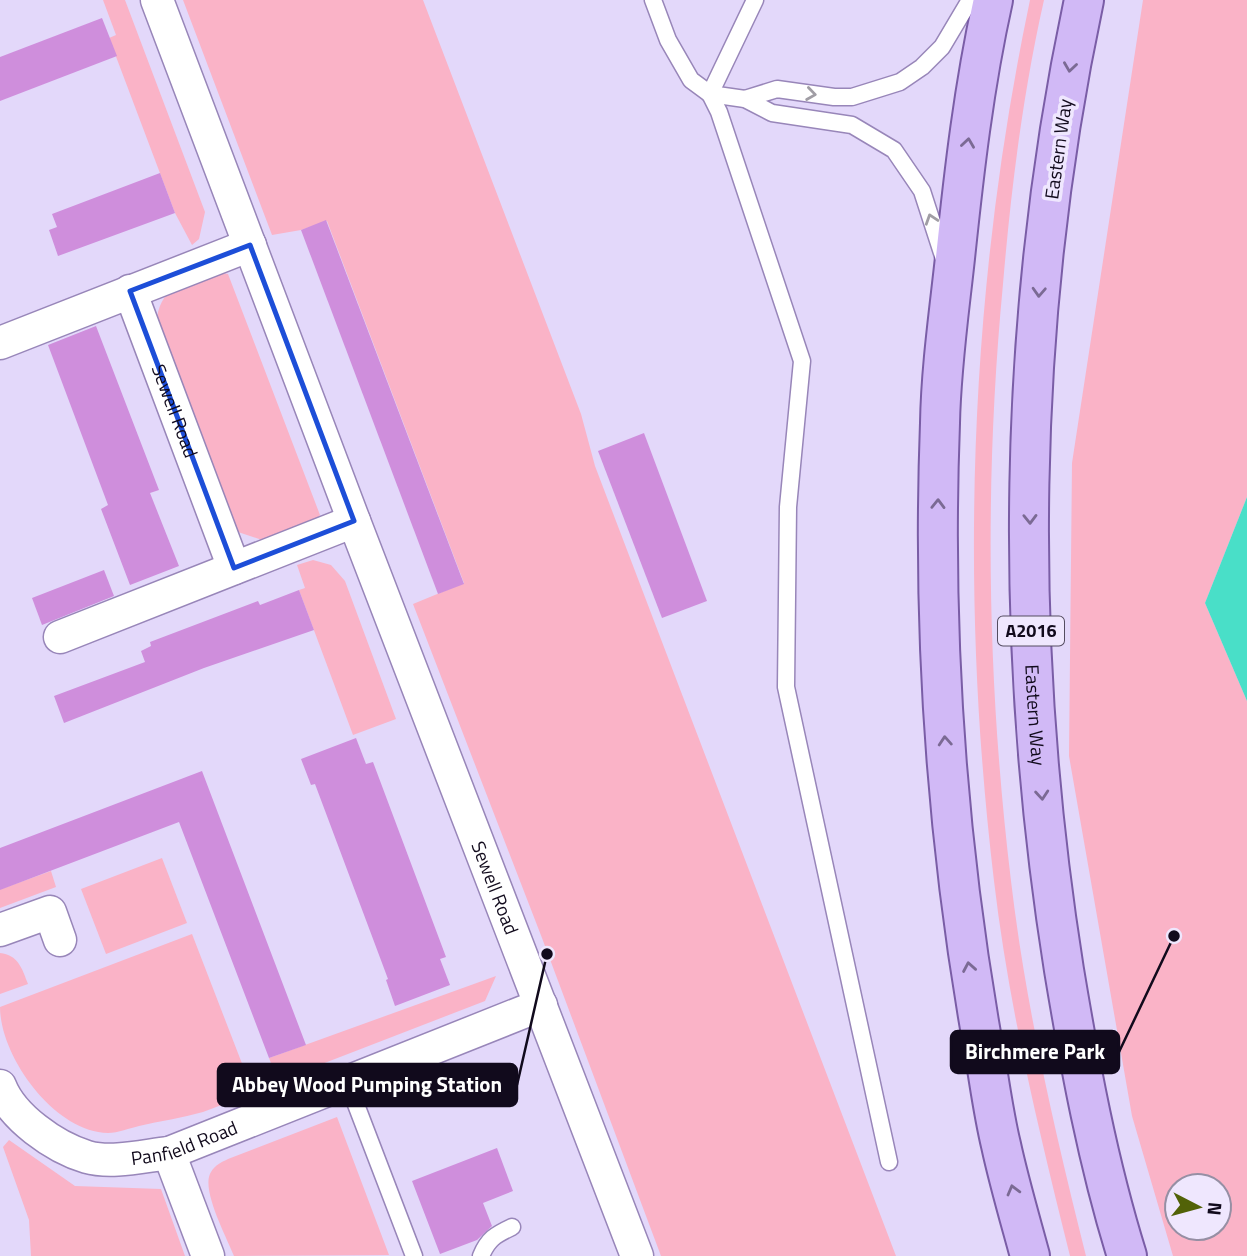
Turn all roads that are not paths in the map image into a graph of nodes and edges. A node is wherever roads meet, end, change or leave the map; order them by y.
1 (157, 0) edge
2 (653, 0) edge
3 (755, 0) edge
4 (970, 0) edge
5 (993, 0) edge
6 (1083, 0) edge
7 (710, 94) junction
8 (745, 99) junction
9 (250, 245) junction
10 (952, 284) junction
11 (130, 291) junction
12 (0, 343) edge
13 (354, 521) junction
14 (234, 568) junction
15 (60, 637) dead end
16 (0, 930) edge
17 (60, 940) dead end
18 (541, 1005) junction
19 (347, 1081) junction
20 (0, 1086) edge
21 (169, 1153) junction
22 (889, 1162) dead end
23 (512, 1227) dead end
24 (632, 1254) edge
25 (208, 1256) edge
26 (414, 1256) edge
27 (481, 1256) edge
28 (1030, 1256) edge
29 (1127, 1256) edge

1 - 9 street, Sewell Road
2 - 7 lane
3 - 7 lane
8 -> 4 lane
10 -> 5 main road
6 -> 29 main road, Eastern Way / A2016
7 - 8 lane
7 - 22 lane
10 -> 8 lane
9 - 11 street
9 - 13 street, Sewell Road
28 -> 10 main road
11 - 12 street
11 - 14 street, Sewell Road
13 - 14 street
13 - 18 street, Sewell Road
14 - 15 street
16 - 17 street
18 - 19 street, Panfield Road
18 - 24 street, Sewell Road
19 - 21 street, Panfield Road
19 - 26 lane
20 - 21 street, Panfield Road
21 - 25 street
23 - 27 lane

